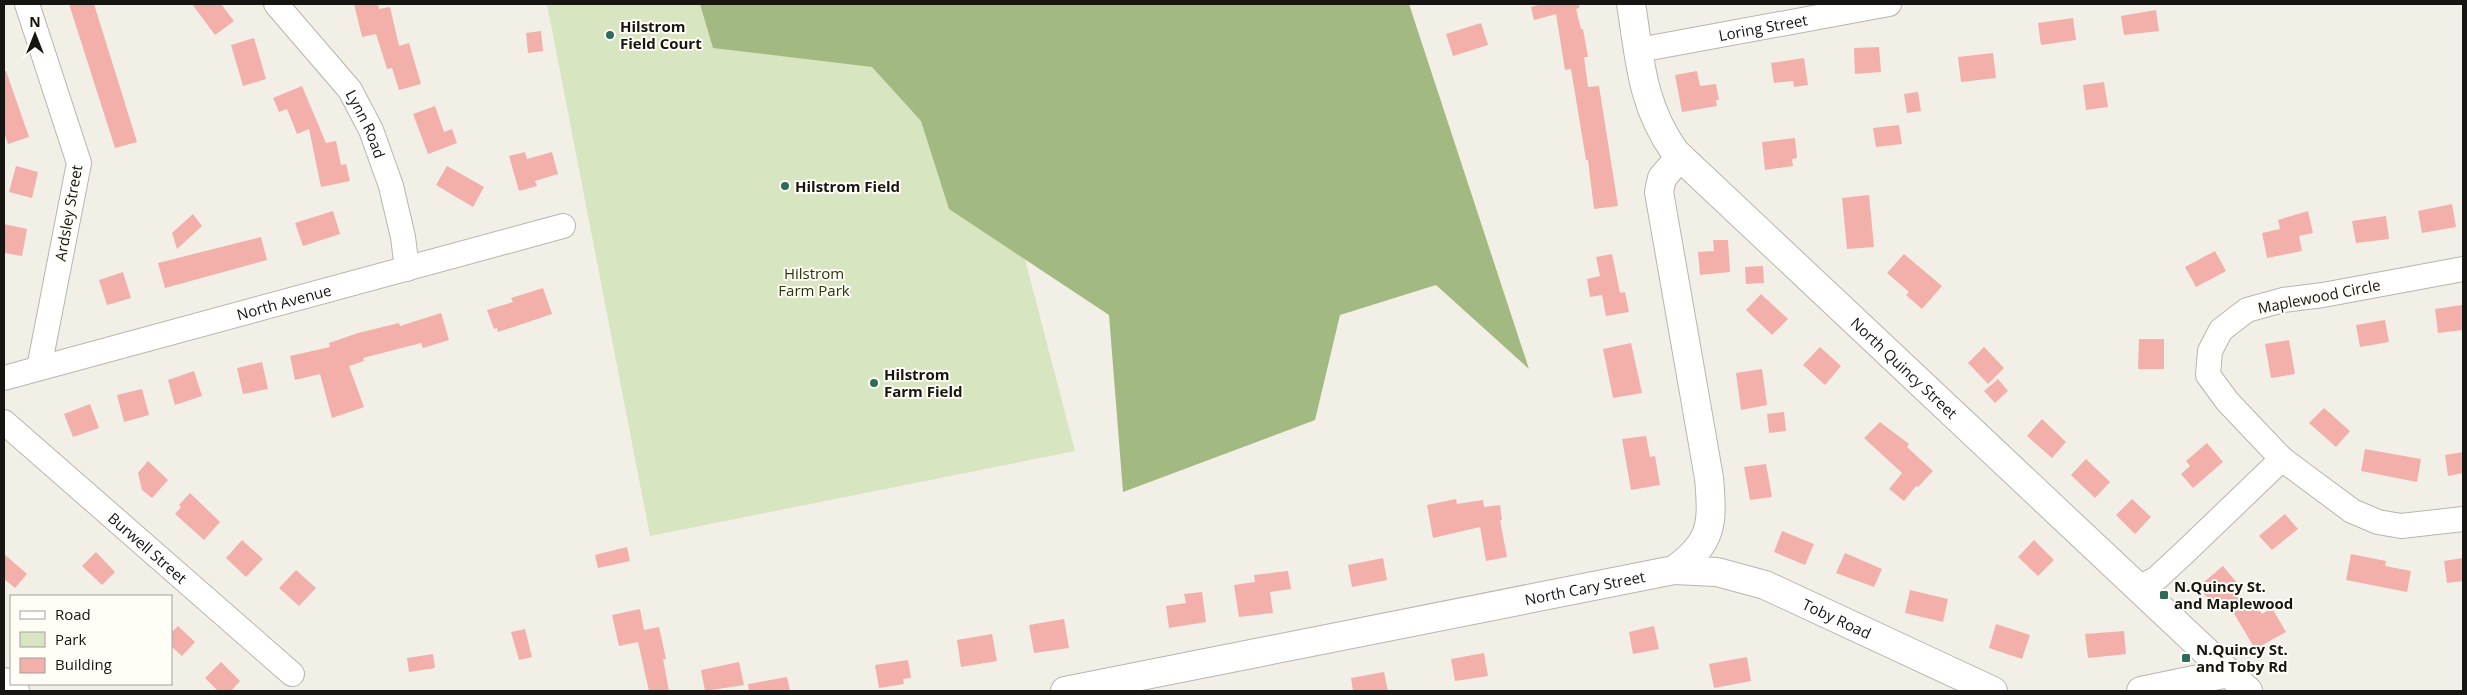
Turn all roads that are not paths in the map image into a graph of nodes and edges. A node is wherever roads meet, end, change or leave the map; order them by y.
1 (27, 4) edge
2 (276, 4) edge
3 (1631, 4) edge
4 (1889, 4) edge
5 (1639, 50) junction
6 (1680, 157) junction
7 (563, 226) dead end
8 (407, 269) junction
9 (2463, 269) edge
10 (39, 368) junction
11 (4, 378) edge
12 (4, 422) edge
13 (2282, 459) junction
14 (2463, 519) edge
15 (1674, 570) junction
16 (2138, 588) junction
17 (2228, 673) junction
18 (292, 674) dead end
19 (4, 682) edge
20 (1156, 682) edge
21 (15, 691) edge
22 (1064, 691) edge
23 (1993, 691) edge
24 (2141, 691) edge
25 (2248, 691) edge

1 - 10 street, Ardsley Street
2 - 8 street, Lynn Road
3 - 5 main road, North Quincy Street
4 - 5 street, Loring Street
5 - 6 main road, North Quincy Street
6 - 15 main road, North Cary Street
6 - 16 main road, North Quincy Street
7 - 8 street, North Avenue
8 - 10 street, North Avenue
9 - 13 street, Maplewood Circle
10 - 11 street, North Avenue
12 - 18 street, Burwell Street
13 - 14 street, Maplewood Circle
13 - 16 street
15 - 20 main road, North Cary Street
15 - 23 main road, Toby Road
16 - 17 main road, North Quincy Street
17 - 24 main road
17 - 25 main road, North Quincy Street
19 - 21 main road
20 - 22 main road, North Cary Street

